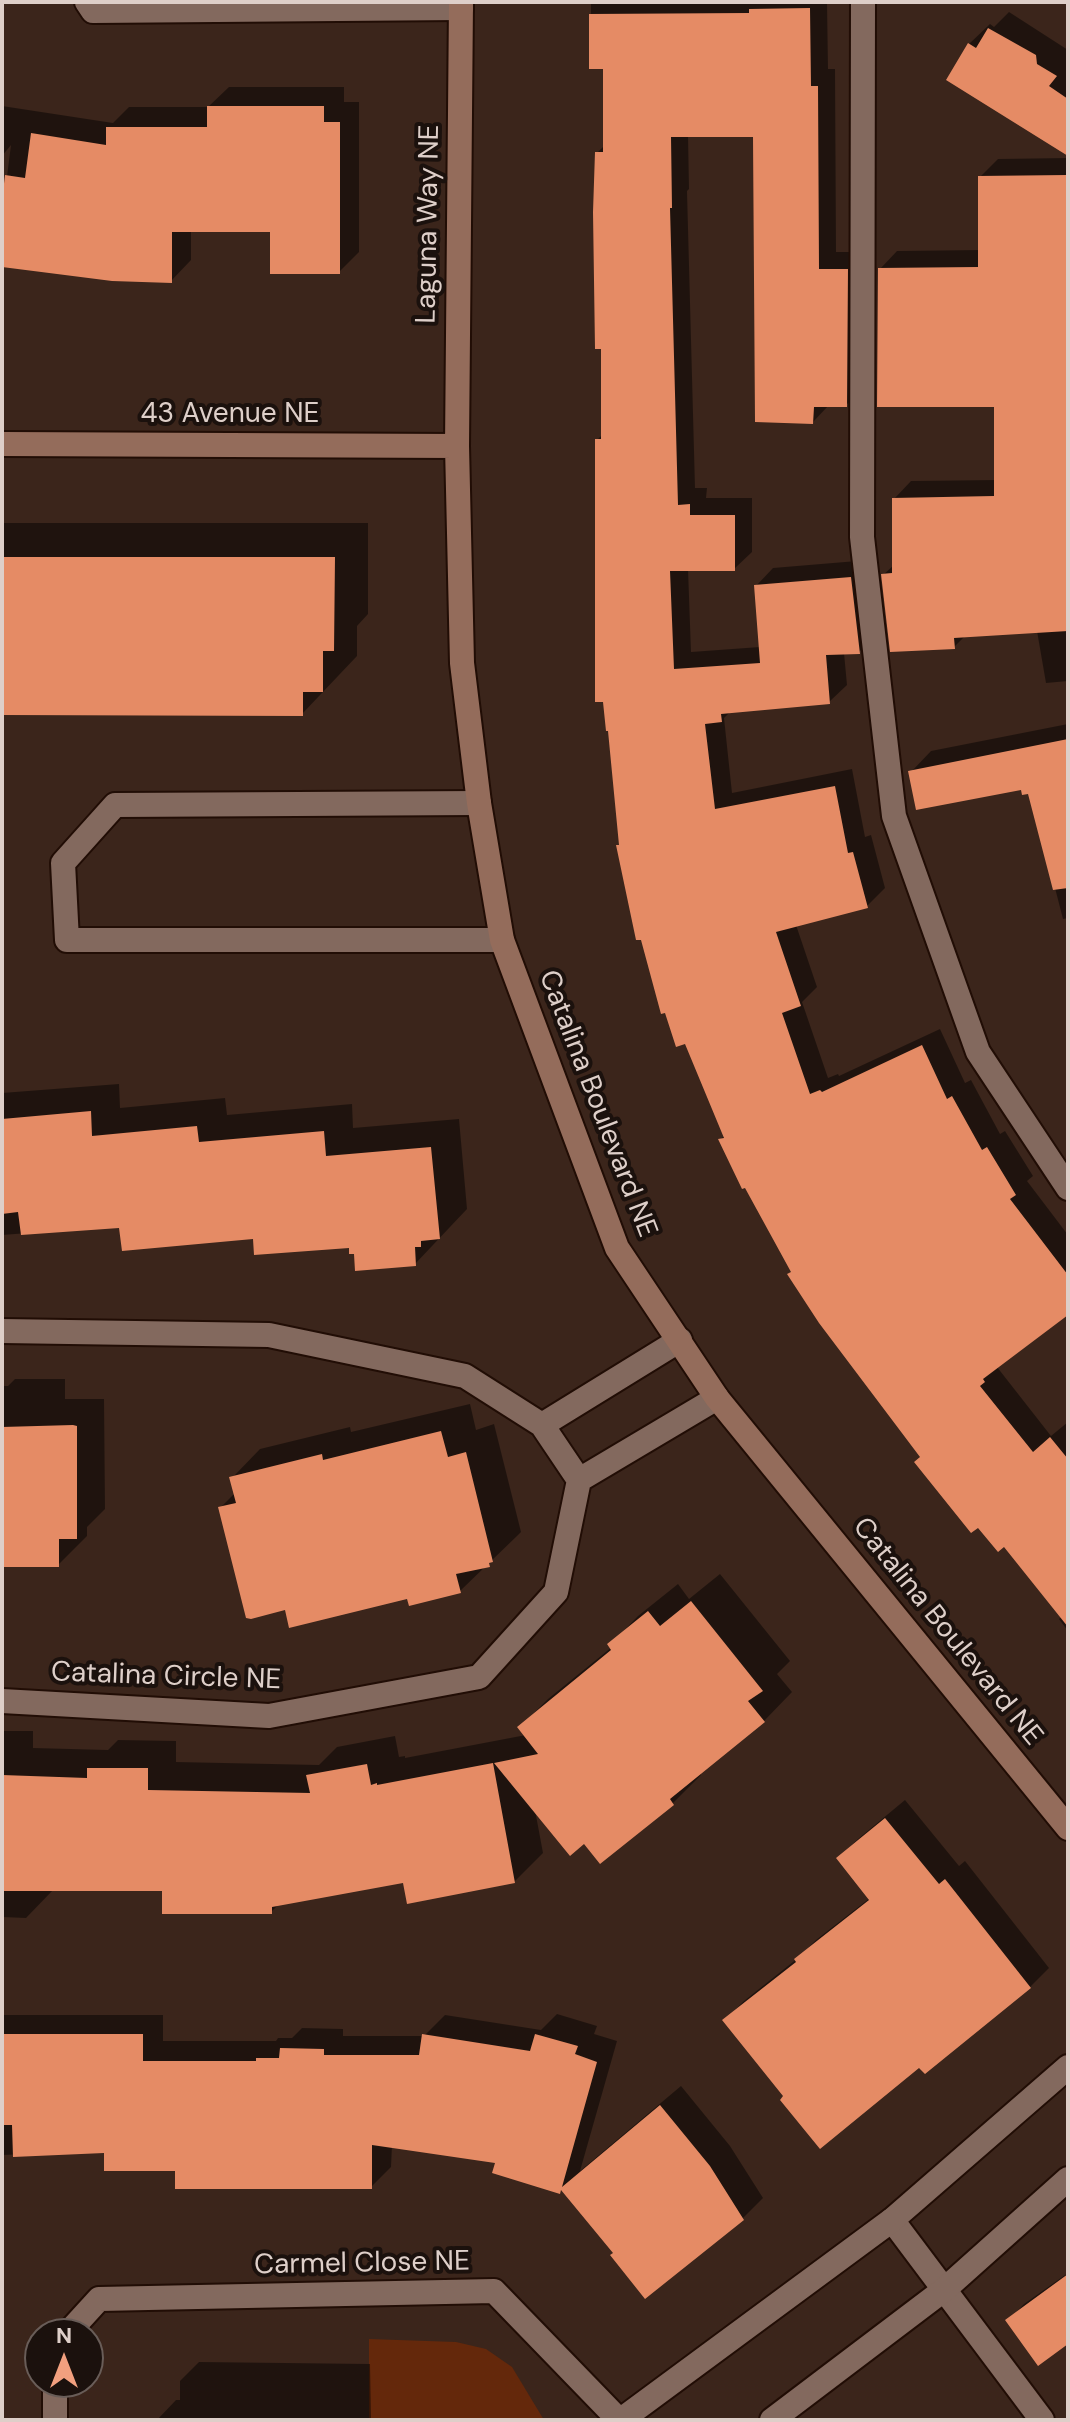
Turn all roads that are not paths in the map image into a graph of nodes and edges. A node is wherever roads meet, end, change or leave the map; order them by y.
1 (87, 2) edge
2 (863, 2) edge
3 (461, 5) edge
4 (2, 444) edge
5 (457, 446) junction
6 (479, 803) junction
7 (502, 940) junction
8 (1068, 1188) edge
9 (2, 1331) edge
10 (680, 1340) junction
11 (717, 1398) junction
12 (542, 1425) junction
13 (579, 1480) junction
14 (2, 1701) edge
15 (1068, 1828) edge
16 (1068, 2067) edge
17 (1068, 2179) edge
18 (892, 2220) junction
19 (945, 2289) junction
20 (82, 2318) edge
21 (55, 2398) edge
22 (55, 2420) edge
23 (620, 2420) edge
24 (772, 2420) edge
25 (1042, 2420) edge

1 - 3 street
2 - 8 street
3 - 5 street, Laguna Way NE
4 - 5 street, 43 Avenue NE
5 - 6 street, Catalina Boulevard NE
6 - 7 street, Catalina Boulevard NE
6 - 7 street
7 - 10 street, Catalina Boulevard NE
9 - 12 street
10 - 11 street, Catalina Boulevard NE
10 - 12 street
11 - 13 street
11 - 15 street, Catalina Boulevard NE
12 - 13 street
13 - 14 street, Catalina Circle NE
16 - 18 street, Carmel Close NE
17 - 19 street
18 - 19 street
18 - 23 street, Carmel Close NE
19 - 24 street
19 - 25 street
20 - 23 street, Carmel Close NE
21 - 22 street

